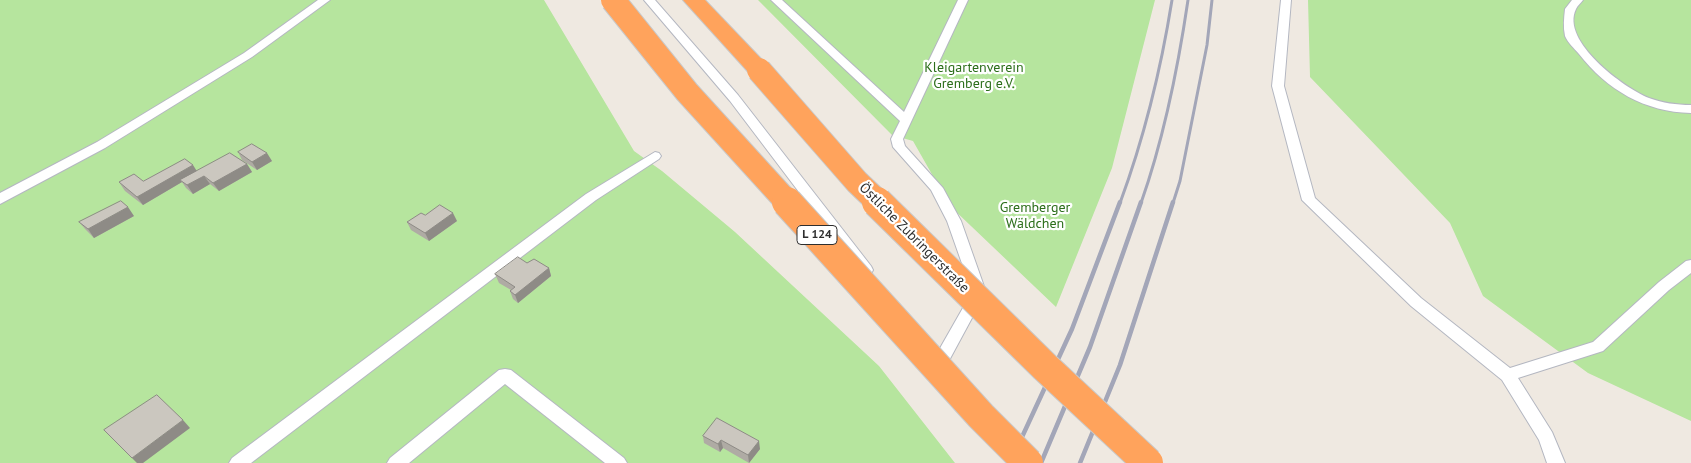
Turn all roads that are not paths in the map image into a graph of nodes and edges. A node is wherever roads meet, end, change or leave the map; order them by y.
1 (326, 0) edge
2 (613, 0) edge
3 (649, 0) edge
4 (693, 0) edge
5 (776, 0) edge
6 (963, 0) edge
7 (1286, 0) edge
8 (1578, 0) edge
9 (1691, 109) edge
10 (906, 120) junction
11 (655, 156) dead end
12 (0, 200) edge
13 (1691, 265) edge
14 (939, 364) junction
15 (1508, 375) junction
16 (238, 463) edge
17 (396, 463) edge
18 (618, 463) edge
19 (1027, 463) edge
20 (1148, 463) edge
21 (1556, 463) edge

1 - 12 lane
2 - 19 highway, L 124, bridge
3 - 14 lane
4 - 20 highway, Östliche Zubringerstraße, bridge
5 - 10 lane
6 - 10 lane
7 - 15 lane
8 - 9 lane
10 - 14 lane
11 - 16 lane
13 - 15 lane
14 - 19 lane
15 - 21 lane
17 - 18 lane

